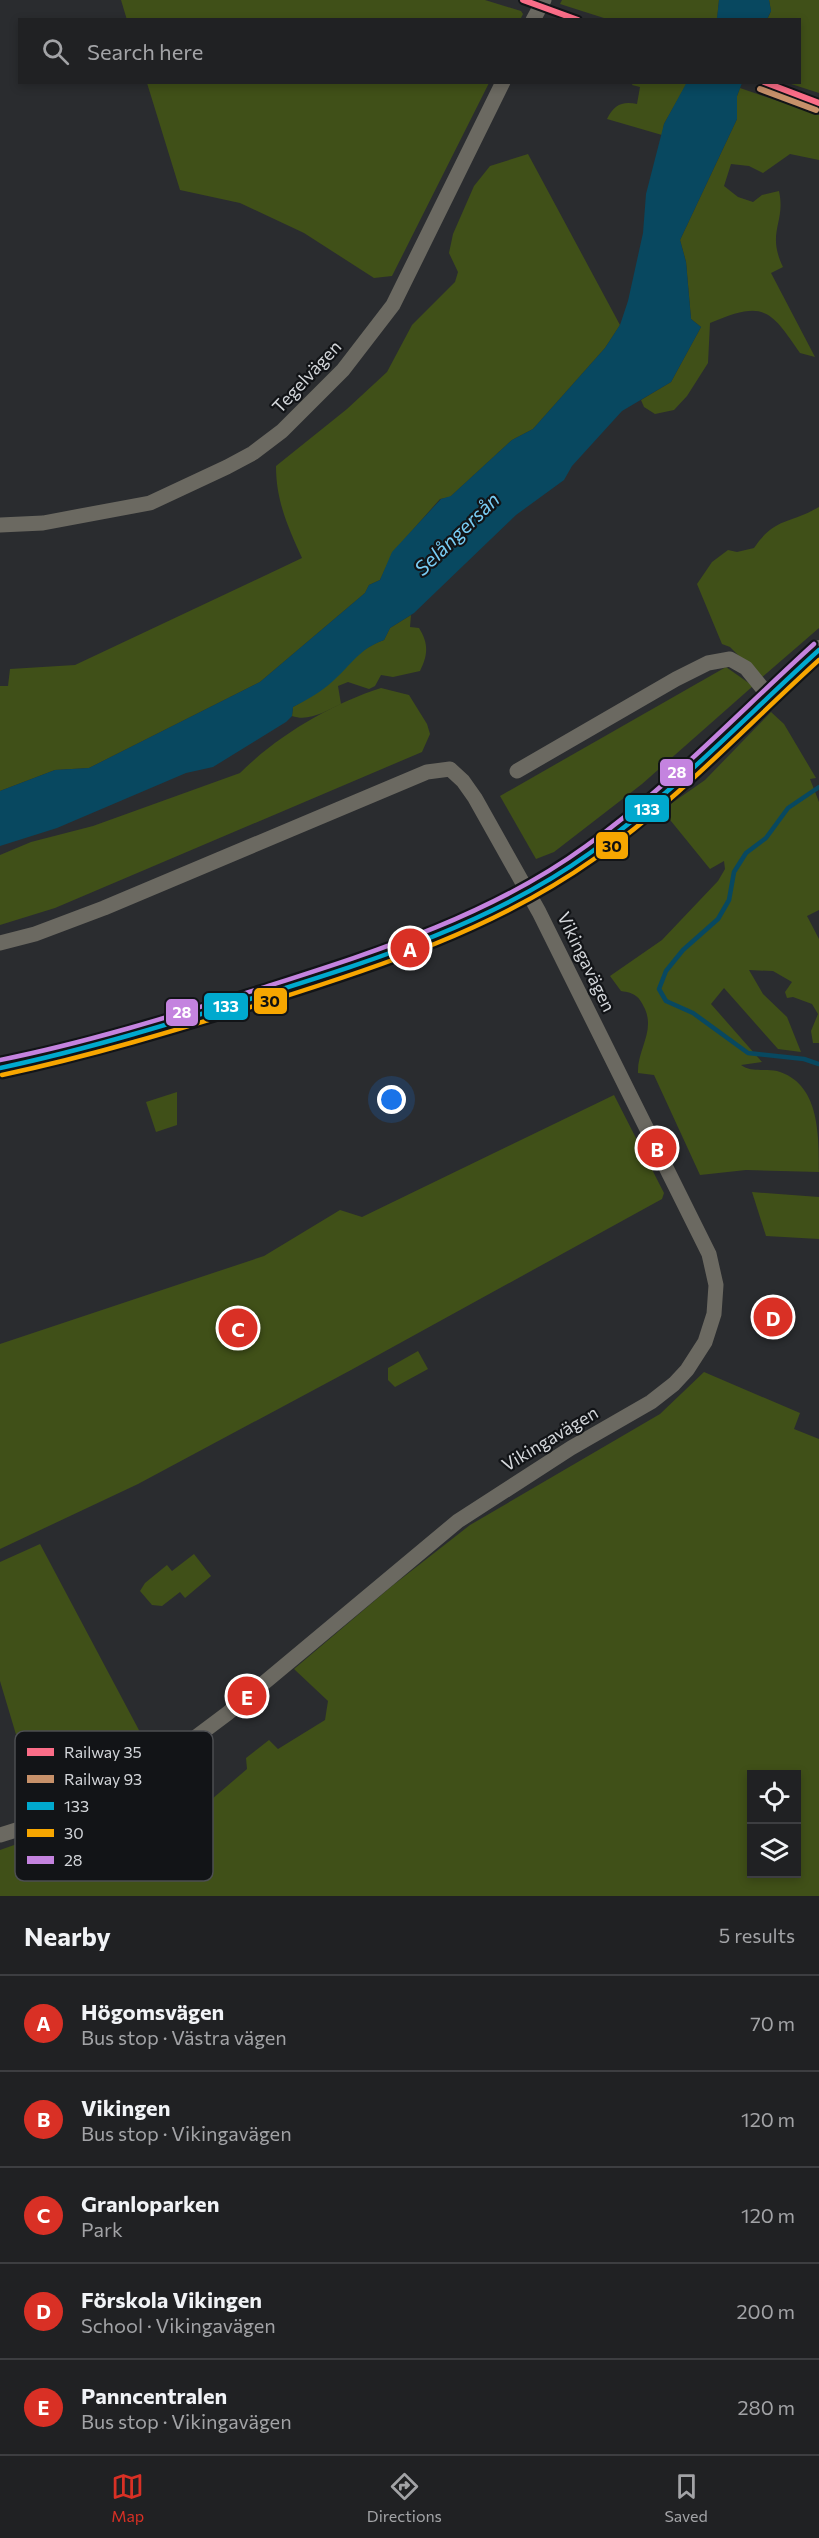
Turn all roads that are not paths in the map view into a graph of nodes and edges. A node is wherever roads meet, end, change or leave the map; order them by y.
1 (544, 0) edge
2 (534, 18) edge
3 (501, 84) edge
4 (0, 525) edge
5 (819, 650) edge
6 (768, 695) junction
7 (518, 771) dead end
8 (528, 892) junction
9 (0, 943) edge
10 (0, 1068) edge
11 (204, 1731) edge
12 (15, 1830) edge
13 (0, 1835) edge

1 - 2 street
3 - 4 street, Tegelvägen
5 - 6 street
6 - 7 street
6 - 8 street
8 - 9 street, Vikingavägen
8 - 10 street
8 - 11 street, Vikingavägen
12 - 13 street, Vikingavägen

